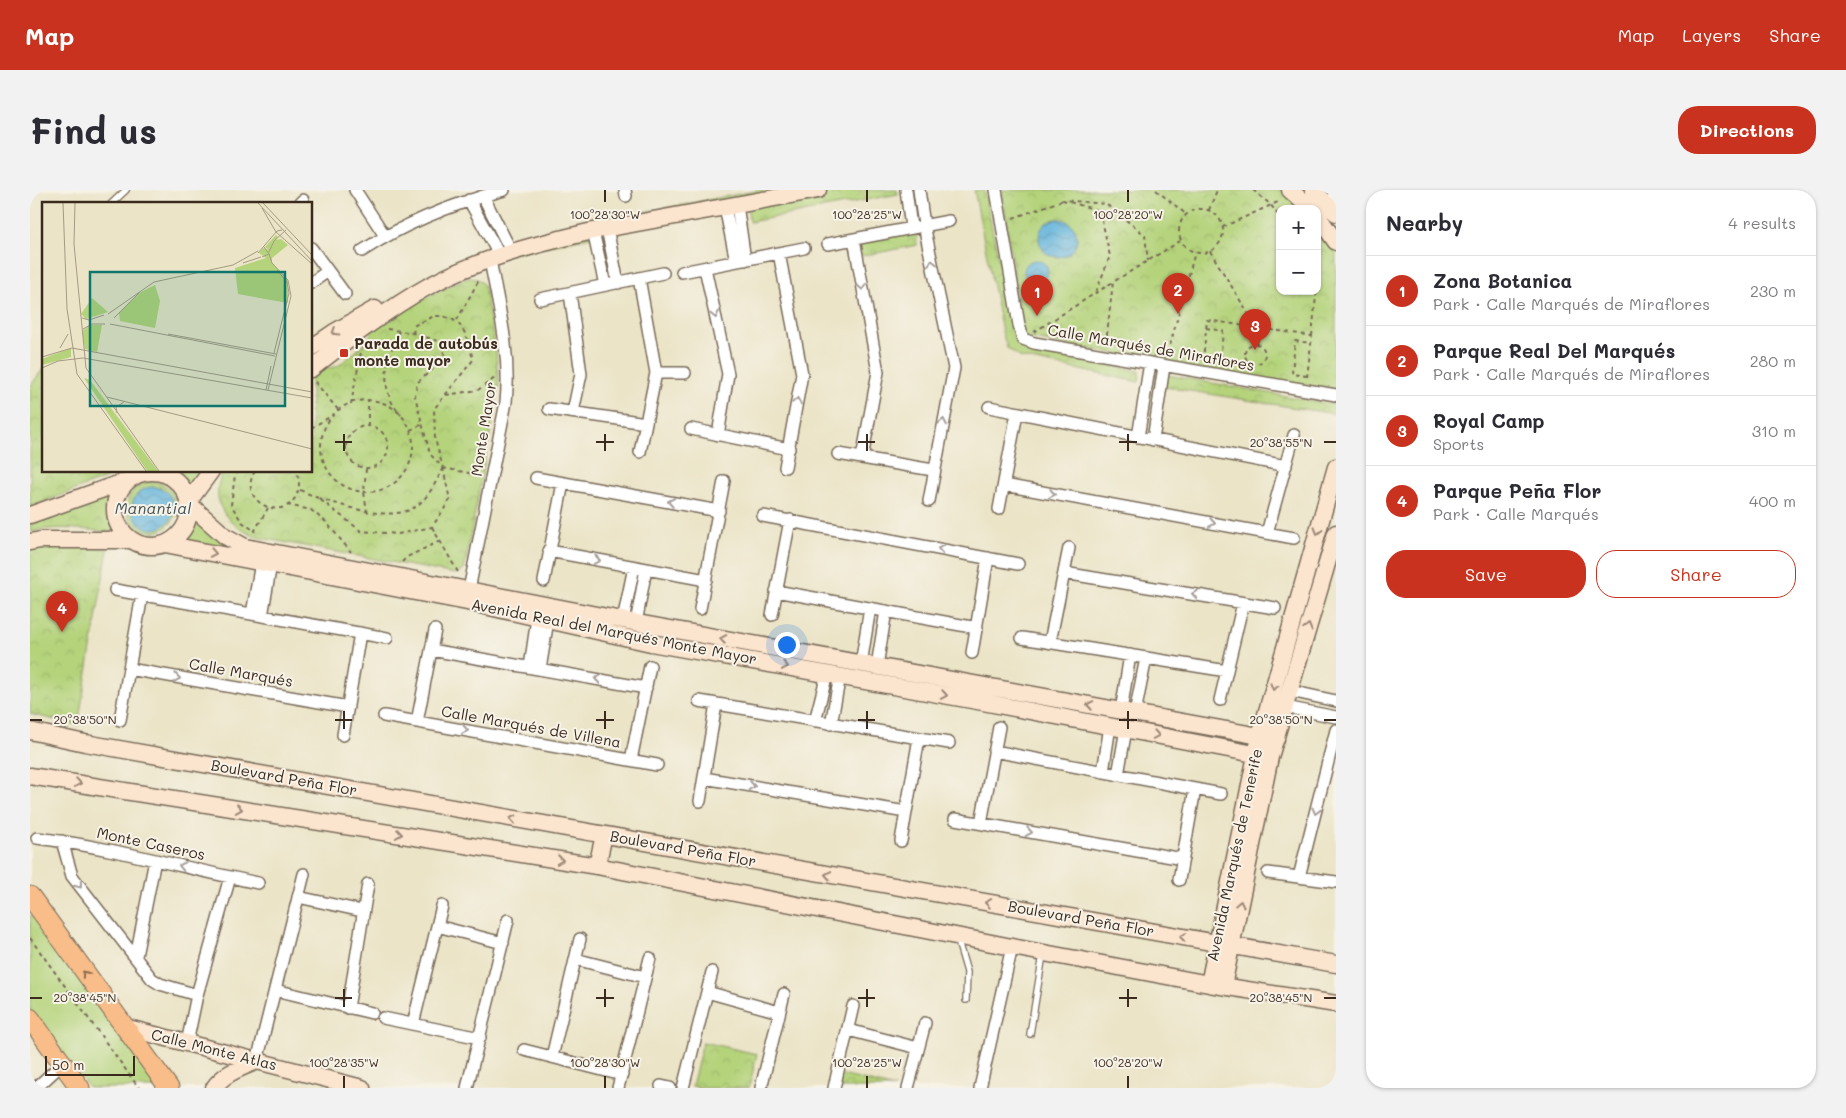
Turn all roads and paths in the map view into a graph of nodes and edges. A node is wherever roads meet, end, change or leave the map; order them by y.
1 (126, 190) edge
2 (355, 190) edge
3 (504, 190) edge
4 (759, 190) edge
5 (818, 190) edge
6 (906, 190) edge
7 (919, 190) edge
8 (996, 190) edge
9 (1156, 190) edge
10 (1217, 190) edge
11 (1253, 190) edge
12 (1290, 190) edge
13 (484, 196) junction
14 (469, 200) junction
15 (1063, 200) junction
16 (1323, 200) edge
17 (113, 202) edge
18 (1271, 205) junction
19 (1307, 205) edge
20 (731, 206) junction
21 (1209, 210) junction
22 (1276, 212) edge
23 (1187, 215) dead end
24 (949, 221) dead end
25 (1001, 223) junction
26 (924, 225) junction
27 (911, 227) junction
28 (1223, 227) junction
29 (600, 230) junction
30 (385, 236) junction
31 (854, 239) junction
32 (1182, 240) junction
33 (1336, 242) edge
34 (828, 244) dead end
35 (804, 248) dead end
36 (312, 249) edge
37 (362, 251) dead end
38 (498, 251) junction
39 (1210, 251) junction
40 (1195, 252) junction
41 (779, 253) junction
42 (741, 261) junction
43 (1148, 261) junction
44 (705, 268) junction
45 (328, 271) junction
46 (682, 272) dead end
47 (663, 273) dead end
48 (639, 278) junction
49 (312, 282) edge
50 (1113, 282) junction
51 (618, 283) junction
52 (605, 285) junction
53 (1096, 292) junction
54 (570, 293) junction
55 (345, 294) dead end
56 (1316, 295) edge
57 (540, 299) dead end
58 (457, 320) dead end
59 (366, 326) junction
60 (1206, 328) junction
61 (1258, 328) junction
62 (399, 331) junction
63 (413, 333) junction
64 (1312, 336) junction
65 (1023, 339) junction
66 (1312, 343) junction
67 (1106, 344) dead end
68 (1257, 344) junction
69 (312, 347) edge
70 (1150, 363) junction
71 (508, 365) junction
72 (1164, 366) junction
73 (312, 367) edge
74 (1219, 367) dead end
75 (1201, 372) junction
76 (656, 373) junction
77 (685, 373) dead end
78 (1307, 376) junction
79 (312, 378) edge
80 (1305, 390) junction
81 (446, 395) junction
82 (1336, 395) edge
83 (368, 401) junction
84 (351, 404) junction
85 (989, 408) dead end
86 (549, 409) dead end
87 (338, 411) junction
88 (574, 412) junction
89 (1017, 413) junction
90 (334, 414) junction
91 (402, 417) junction
92 (646, 423) junction
93 (422, 425) junction
94 (368, 426) junction
95 (312, 427) edge
96 (410, 430) junction
97 (691, 430) dead end
98 (718, 435) junction
99 (1294, 435) dead end
100 (1138, 437) junction
101 (1153, 440) junction
102 (789, 449) junction
103 (640, 452) dead end
104 (838, 454) dead end
105 (862, 458) junction
106 (1286, 466) junction
107 (785, 467) dead end
108 (1336, 467) edge
109 (366, 468) junction
110 (443, 468) junction
111 (934, 470) junction
112 (151, 472) edge
113 (210, 472) edge
114 (238, 472) edge
115 (255, 472) edge
116 (295, 472) edge
117 (492, 477) junction
118 (536, 478) dead end
119 (129, 480) junction
120 (724, 481) dead end
121 (563, 483) junction
122 (1004, 485) junction
123 (299, 490) junction
124 (364, 492) junction
125 (318, 498) junction
126 (929, 501) dead end
127 (189, 503) junction
128 (287, 505) junction
129 (268, 508) junction
130 (999, 509) dead end
131 (719, 511) junction
132 (366, 512) junction
133 (30, 515) edge
134 (763, 516) dead end
135 (790, 520) junction
136 (432, 527) junction
137 (254, 531) junction
138 (1336, 533) edge
139 (1267, 534) junction
140 (1294, 538) dead end
141 (132, 540) junction
142 (440, 541) junction
143 (30, 542) edge
144 (165, 544) junction
145 (244, 548) junction
146 (1069, 548) dead end
147 (549, 551) junction
148 (988, 558) junction
149 (266, 563) junction
150 (1018, 564) dead end
151 (634, 566) junction
152 (646, 569) junction
153 (361, 570) junction
154 (1064, 573) junction
155 (387, 575) junction
156 (544, 580) dead end
157 (706, 580) junction
158 (115, 590) dead end
159 (776, 591) junction
160 (142, 595) junction
161 (468, 596) junction
162 (1243, 602) junction
163 (870, 608) junction
164 (1275, 608) dead end
165 (700, 609) dead end
166 (886, 611) junction
167 (257, 615) junction
168 (772, 615) dead end
169 (543, 619) junction
170 (630, 622) junction
171 (977, 628) junction
172 (435, 630) dead end
173 (360, 633) junction
174 (388, 638) dead end
175 (1022, 638) dead end
176 (1050, 642) junction
177 (431, 650) junction
178 (972, 653) dead end
179 (1130, 655) junction
180 (1146, 658) junction
181 (869, 665) junction
182 (650, 666) dead end
183 (535, 668) junction
184 (129, 669) junction
185 (1227, 671) junction
186 (833, 675) junction
187 (646, 688) junction
188 (1290, 691) junction
189 (985, 694) junction
190 (1220, 700) dead end
191 (699, 701) dead end
192 (1336, 701) edge
193 (716, 704) junction
194 (348, 707) junction
195 (1285, 707) junction
196 (1128, 712) junction
197 (384, 716) dead end
198 (1336, 716) edge
199 (120, 720) dead end
200 (815, 721) junction
201 (417, 722) junction
202 (831, 724) junction
203 (999, 727) dead end
204 (1118, 728) junction
205 (30, 730) edge
206 (1336, 730) edge
207 (343, 735) dead end
208 (1268, 737) junction
209 (919, 738) junction
210 (949, 743) dead end
211 (994, 751) junction
212 (1263, 756) junction
213 (631, 760) junction
214 (658, 765) dead end
215 (1103, 772) junction
216 (1118, 774) junction
217 (30, 776) edge
218 (704, 778) junction
219 (1195, 789) junction
220 (1221, 794) dead end
221 (700, 800) dead end
222 (906, 812) junction
223 (954, 818) dead end
224 (980, 823) junction
225 (604, 835) junction
226 (37, 838) dead end
227 (62, 841) junction
228 (901, 841) dead end
229 (1183, 859) junction
230 (155, 860) junction
231 (597, 866) junction
232 (1268, 873) dead end
233 (304, 874) dead end
234 (230, 877) junction
235 (1300, 877) junction
236 (1179, 880) dead end
237 (1336, 882) edge
238 (258, 883) dead end
239 (368, 884) dead end
240 (298, 897) junction
241 (31, 901) edge
242 (442, 906) dead end
243 (362, 911) junction
244 (508, 920) dead end
245 (437, 926) junction
246 (957, 936) junction
247 (30, 938) edge
248 (580, 939) dead end
249 (503, 943) junction
250 (1224, 944) junction
251 (1012, 947) junction
252 (1044, 953) junction
253 (136, 956) junction
254 (650, 958) dead end
255 (575, 959) junction
256 (1336, 964) edge
257 (712, 972) dead end
258 (645, 977) junction
259 (1216, 985) junction
260 (275, 990) junction
261 (707, 992) junction
262 (784, 994) dead end
263 (197, 995) junction
264 (966, 1000) dead end
265 (1336, 1004) edge
266 (853, 1006) dead end
267 (348, 1008) junction
268 (780, 1012) junction
269 (30, 1018) edge
270 (925, 1023) dead end
271 (413, 1024) junction
272 (124, 1027) junction
273 (848, 1030) junction
274 (1030, 1034) dead end
275 (480, 1038) junction
276 (187, 1042) junction
277 (918, 1048) junction
278 (524, 1050) dead end
279 (552, 1057) junction
280 (257, 1061) junction
281 (62, 1064) junction
282 (622, 1074) junction
283 (36, 1088) edge
284 (80, 1088) edge
285 (139, 1088) edge
286 (169, 1088) edge
287 (214, 1088) edge
288 (362, 1088) edge
289 (467, 1088) edge
290 (618, 1088) edge
291 (683, 1088) edge
292 (761, 1088) edge
293 (834, 1088) edge
294 (908, 1088) edge
295 (980, 1088) edge

1 - 17 lane
2 - 30 street
3 - 13 street
4 - 38 street
5 - 20 street
6 - 27 street
7 - 26 street
8 - 25 street
9 - 23 path
10 - 21 path
11 - 18 path
12 - 19 street
13 - 14 street
13 - 38 street
14 - 30 street
14 - 38 street
15 - 25 path
15 - 43 path
15 - 53 path
16 - 33 street
18 - 22 path
18 - 28 path
20 - 29 street
20 - 42 street
21 - 28 path
21 - 32 path
24 - 26 street
25 - 65 street
26 - 27 street
111 -> 26 street
27 - 31 street
28 - 39 path
29 - 38 street
29 - 51 street
29 - 52 street
30 - 37 street
31 - 34 street
31 -> 105 street
32 - 40 path
32 - 43 path
35 - 41 street
36 - 45 street
38 - 58 path
38 - 59 street
38 -> 69 street
38 - 71 street, Monte Mayor
39 - 40 path
39 - 61 path
40 - 72 path
41 - 42 street
102 -> 41 street
42 - 44 street
43 - 50 path
44 - 46 street
44 -> 98 street
45 - 49 street
45 - 55 street
47 - 48 street
48 - 51 street
48 - 76 street
50 - 53 path
50 - 67 path
51 - 52 street
52 - 54 street
53 - 65 path
54 - 57 street
54 - 88 street
56 - 64 path
59 - 62 path
59 - 73 street
59 - 84 path
60 - 61 path
60 - 74 path
60 - 75 path
61 - 64 path
61 - 68 path
62 - 63 path
62 - 91 path
63 - 81 path
63 - 93 path
64 - 66 path
65 - 70 street, Calle Marqués de Miraflores
66 - 78 path
66 - 78 path
68 - 68 path
70 - 72 street, Calle Marqués de Miraflores
70 - 100 street
71 - 81 path
71 - 117 street, Monte Mayor
72 - 75 street, Calle Marqués de Miraflores
72 - 101 street
75 - 80 street, Calle Marqués de Miraflores
76 - 77 street
76 - 92 street
78 - 80 path
79 - 87 path
80 - 82 street, Calle Marqués de Miraflores
81 - 110 path
83 - 84 path
83 - 91 path
83 - 94 path
84 - 87 path
85 - 89 street
86 - 88 street
87 - 90 path
88 - 92 street
89 - 100 street
89 - 122 street
90 - 95 path
90 - 124 path
91 - 96 path
92 - 103 street
93 - 96 path
93 - 110 path
94 - 109 path
94 - 109 path
96 - 124 path
97 - 98 street
98 - 102 street
99 - 106 street
100 - 101 street
101 - 106 street
102 - 107 street
104 - 105 street
105 - 111 street
106 - 139 street
108 -> 208 street, Avenida Marqués de Tenerife
109 - 124 path
110 - 117 path
110 - 132 path
110 - 136 path
111 - 126 street
112 - 119 street
112 - 127 street
113 - 127 street
114 - 137 path
115 - 129 path
116 - 123 path
117 - 161 street, Monte Mayor
118 - 121 street
119 - 133 street
119 - 141 street
120 - 131 street
131 -> 121 street
121 - 147 street
122 - 130 street
122 -> 139 street
123 - 125 path
123 - 128 path
124 - 132 path
125 - 132 path
125 - 136 path
127 - 144 street
127 - 145 street, Avenida Real del Marqués Monte Mayor
128 - 129 path
128 - 153 path
129 - 137 path
131 - 157 street
134 - 135 street
148 -> 135 street
135 - 159 street
136 - 142 path
137 - 145 path
188 -> 138 street, Avenida Marqués de Tenerife
139 - 140 street
141 - 143 street
141 - 144 street
142 - 155 path
142 - 161 path
144 -> 149 street, Avenida Real del Marqués Monte Mayor
145 - 153 street, Avenida Real del Marqués Monte Mayor
146 - 154 street
147 -> 151 street
147 - 156 street
148 - 150 street
148 - 171 street
149 - 161 street, Avenida Real del Marqués Monte Mayor
149 - 167 street
151 - 152 street
151 - 170 street
152 - 157 street
152 - 170 street
153 - 155 street, Avenida Real del Marqués Monte Mayor
162 -> 154 street
154 - 176 street
155 - 161 street, Avenida Real del Marqués Monte Mayor
157 - 165 street
158 - 160 street
159 - 163 street
159 - 168 street
160 - 167 street
160 - 184 street
161 - 169 street, Avenida Real del Marqués Monte Mayor
161 - 170 street, Avenida Real del Marqués Monte Mayor
162 - 164 street
162 - 185 street
163 - 166 street
163 - 181 street
166 - 171 street
166 - 181 street
167 - 173 street
169 - 183 street
169 -> 186 street, Avenida Real del Marqués Monte Mayor
181 -> 170 street, Avenida Real del Marqués Monte Mayor
171 - 178 street
172 - 177 street, Calle Marqués de Villena
173 - 174 street
173 - 194 street
175 - 176 street
176 - 179 street
177 - 183 street
177 - 201 street, Calle Marqués de Villena
179 - 180 street
179 - 196 street
180 - 185 street
180 - 196 street
181 - 189 street, Avenida Real del Marqués Monte Mayor
182 - 187 street, Calle Marqués de Villena
187 -> 183 street
184 -> 194 street, Calle Marqués
184 - 199 street
185 - 190 street
186 -> 189 street, Avenida Real del Marqués Monte Mayor
186 - 200 street
186 - 202 street
187 - 213 street, Calle Marqués de Villena
188 - 192 street
188 - 195 street, Avenida Marqués de Tenerife
196 -> 189 street, Avenida Real del Marqués Monte Mayor
189 - 204 street, Avenida Real del Marqués Monte Mayor
191 - 193 street
193 - 200 street
193 - 218 street
194 - 207 street
195 - 198 street
195 - 208 street, Avenida Marqués de Tenerife
196 - 208 street, Avenida Real del Marqués Monte Mayor
197 - 201 street
200 - 202 street
201 -> 213 street, Calle Marqués de Villena
202 - 209 street
203 - 211 street
204 -> 212 street, Avenida Real del Marqués Monte Mayor
204 - 215 street
204 - 216 street
225 -> 205 street, Boulevard Peña Flor
206 -> 235 street
208 - 212 street, Avenida Marqués de Tenerife
209 - 210 street
209 - 222 street
211 - 215 street
211 - 224 street
212 - 250 street, Avenida Marqués de Tenerife
213 - 214 street
215 - 216 street
216 - 219 street
217 -> 231 street
218 - 221 street
218 -> 222 street
219 - 220 street
219 - 229 street
222 - 228 street
223 - 224 street
224 -> 229 street
225 - 231 street
250 -> 225 street, Boulevard Peña Flor
226 - 227 street, Monte Caseros
227 - 230 street, Monte Caseros
227 -> 253 street
229 - 236 street
234 -> 230 street, Monte Caseros
230 - 253 street
231 - 246 street
232 - 235 street
233 - 240 street
234 - 238 street, Monte Caseros
234 - 263 street
235 - 237 street
239 - 243 street
240 - 243 street
240 - 260 street
272 -> 241 main road
242 - 245 street
243 - 267 street
244 - 249 street
245 - 249 street
245 - 271 street
246 - 251 street
246 - 264 lane
247 - 285 path
248 - 255 street
249 - 275 street
250 - 256 street, Boulevard Peña Flor
250 - 259 street, Avenida Marqués de Tenerife
251 - 252 street
251 - 295 street
252 - 259 street
252 - 274 lane
253 - 263 street
254 - 258 street
255 - 258 street
255 - 279 street
257 - 261 street
258 - 282 street
259 - 265 street
260 - 267 street
260 - 280 street
261 - 268 street
261 - 291 street
262 - 268 street
263 - 276 street
266 - 273 street
267 - 271 street
268 - 292 street
269 - 281 main road
270 - 277 street
271 - 275 street
272 - 276 street, Calle Monte Atlas
272 - 286 main road
273 - 277 street
273 - 293 street
275 - 289 street
276 - 280 street, Calle Monte Atlas
277 - 294 street
278 - 279 street
279 - 282 street
280 - 287 street
280 - 288 street, Calle Monte Atlas
281 - 283 street
281 - 284 main road
282 - 290 street

